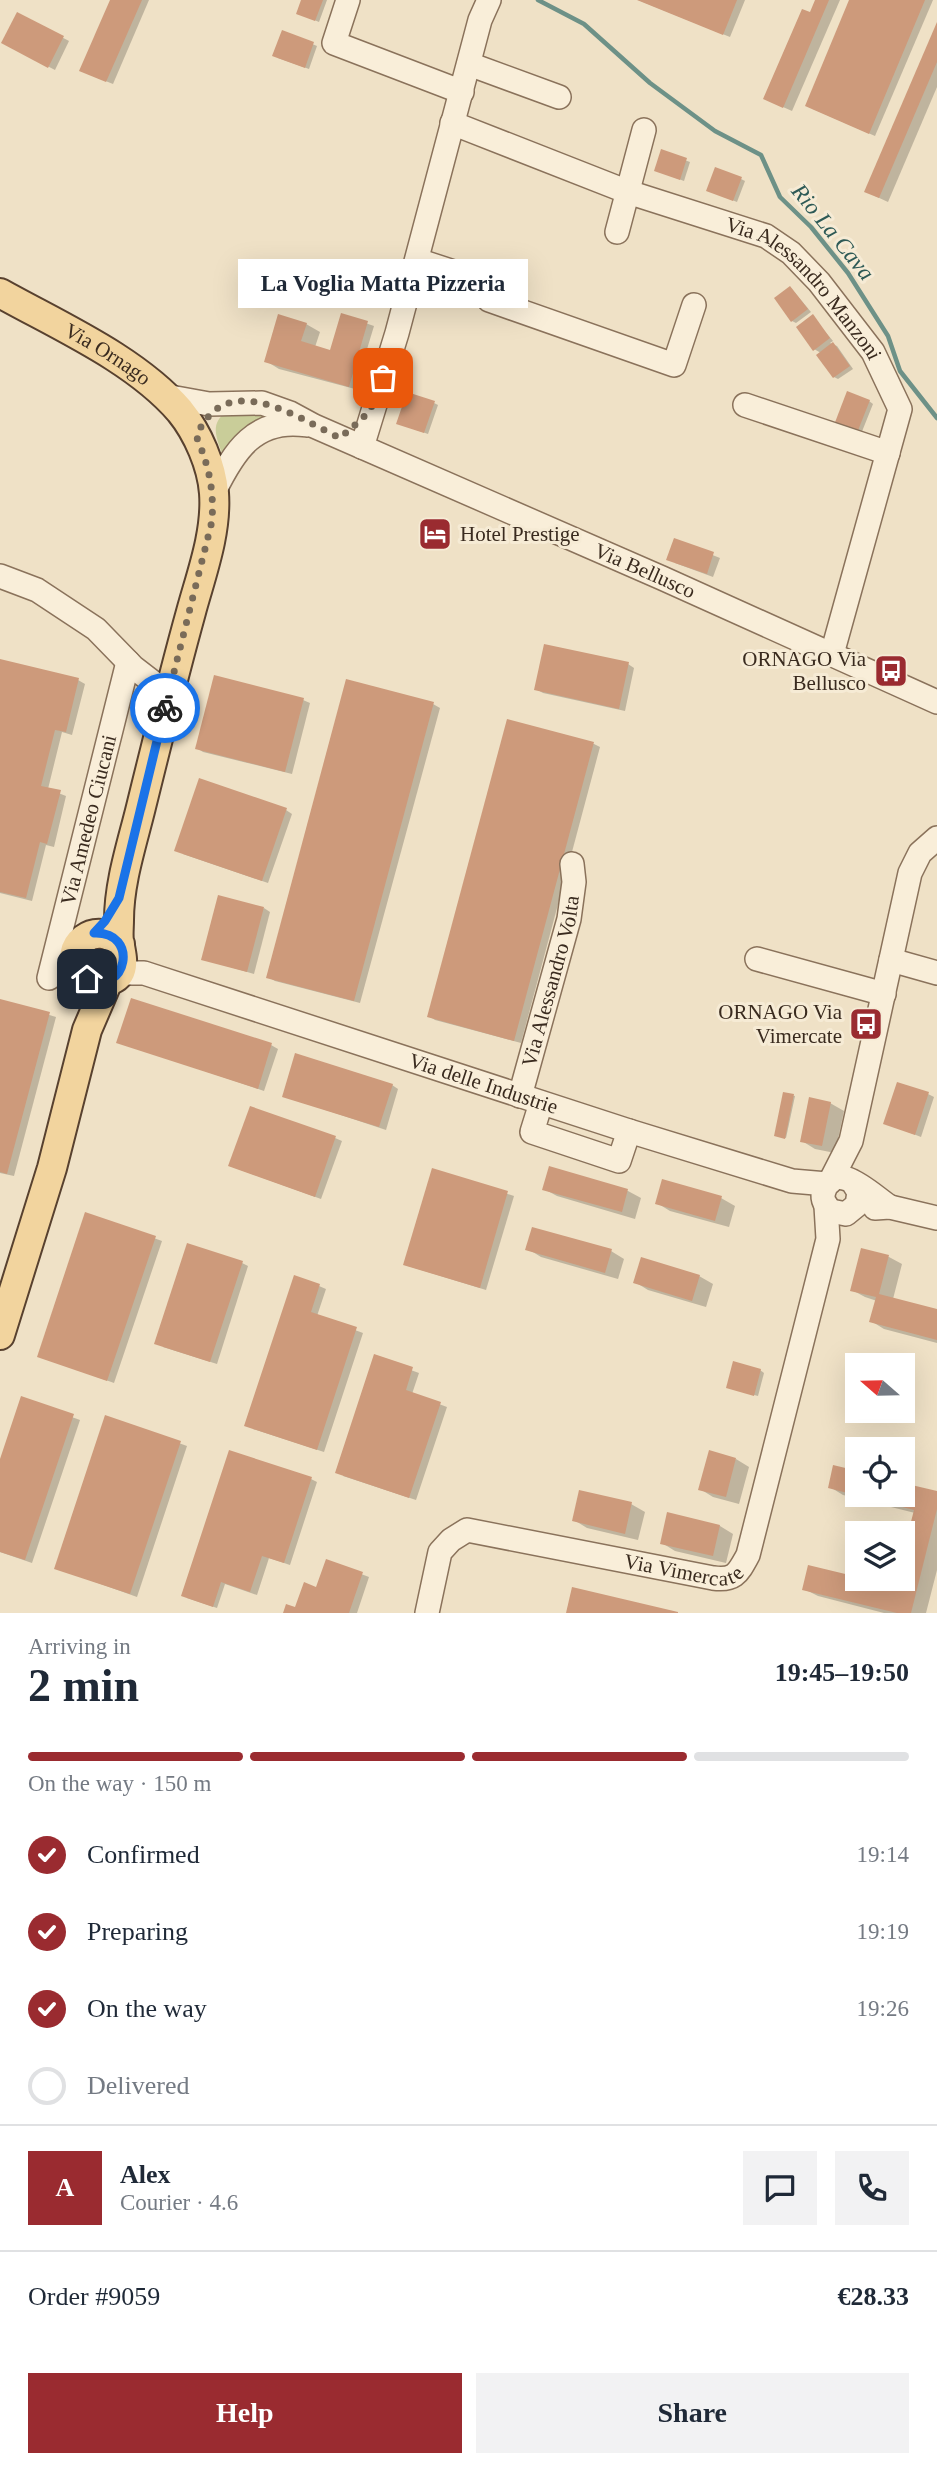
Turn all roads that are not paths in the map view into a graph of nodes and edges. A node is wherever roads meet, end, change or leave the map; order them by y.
1 (348, 0) edge
2 (489, 0) edge
3 (470, 64) junction
4 (462, 92) junction
5 (559, 97) dead end
6 (452, 123) junction
7 (644, 130) dead end
8 (628, 192) junction
9 (617, 232) dead end
10 (417, 260) junction
11 (0, 293) edge
12 (694, 305) dead end
13 (165, 396) junction
14 (224, 404) junction
15 (745, 405) dead end
16 (373, 408) junction
17 (314, 426) junction
18 (197, 438) junction
19 (340, 438) junction
20 (362, 447) junction
21 (888, 453) junction
22 (214, 492) junction
23 (0, 576) edge
24 (832, 654) junction
25 (128, 662) junction
26 (168, 694) junction
27 (937, 702) edge
28 (936, 839) edge
29 (572, 864) dead end
30 (757, 958) dead end
31 (891, 960) junction
32 (113, 962) junction
33 (937, 973) edge
34 (49, 978) dead end
35 (884, 994) junction
36 (531, 1099) junction
37 (629, 1131) junction
38 (839, 1196) junction
39 (937, 1218) edge
40 (0, 1335) edge
41 (427, 1613) edge

1 - 4 street
2 - 3 street
3 - 4 street
3 - 5 street
4 - 6 street
6 - 8 street, Via Alessandro Manzoni
6 - 10 street
7 - 8 street
8 - 9 street
8 - 21 street, Via Alessandro Manzoni
10 - 12 street
10 - 16 street
11 - 13 main road, Via Ornago
13 - 14 street, Via Bellusco
13 - 18 main road, Via Ornago
14 - 17 street, Via Bellusco
14 - 18 street
15 - 21 street
16 - 19 street
16 - 20 street
17 - 19 street, Via Bellusco
17 - 22 street, Via Bellusco
18 - 22 main road, Via Amedeo Ciucani
19 - 20 street, Via Bellusco
20 - 24 street, Via Bellusco
21 - 24 street, Via Alessandro Manzoni
22 - 26 main road, Via Amedeo Ciucani
23 - 25 street
24 - 27 street, Via Bellusco
25 - 26 street
25 - 34 street, Via Amedeo Ciucani
26 - 32 main road, Via Amedeo Ciucani
28 - 31 street, Via Vimercate
29 - 36 street, Via Alessandro Volta
30 - 35 street
31 - 33 street
31 - 35 street, Via Vimercate
32 - 36 street, Via delle Industrie
32 - 40 main road, Via Amedeo Ciucani
35 - 38 street, Via Vimercate
36 - 37 street, Via delle Industrie
36 - 37 street, Via Alessandro Volta
37 - 38 street, Via delle Industrie
38 - 39 street, Via delle Industrie
38 - 41 street, Via Vimercate

